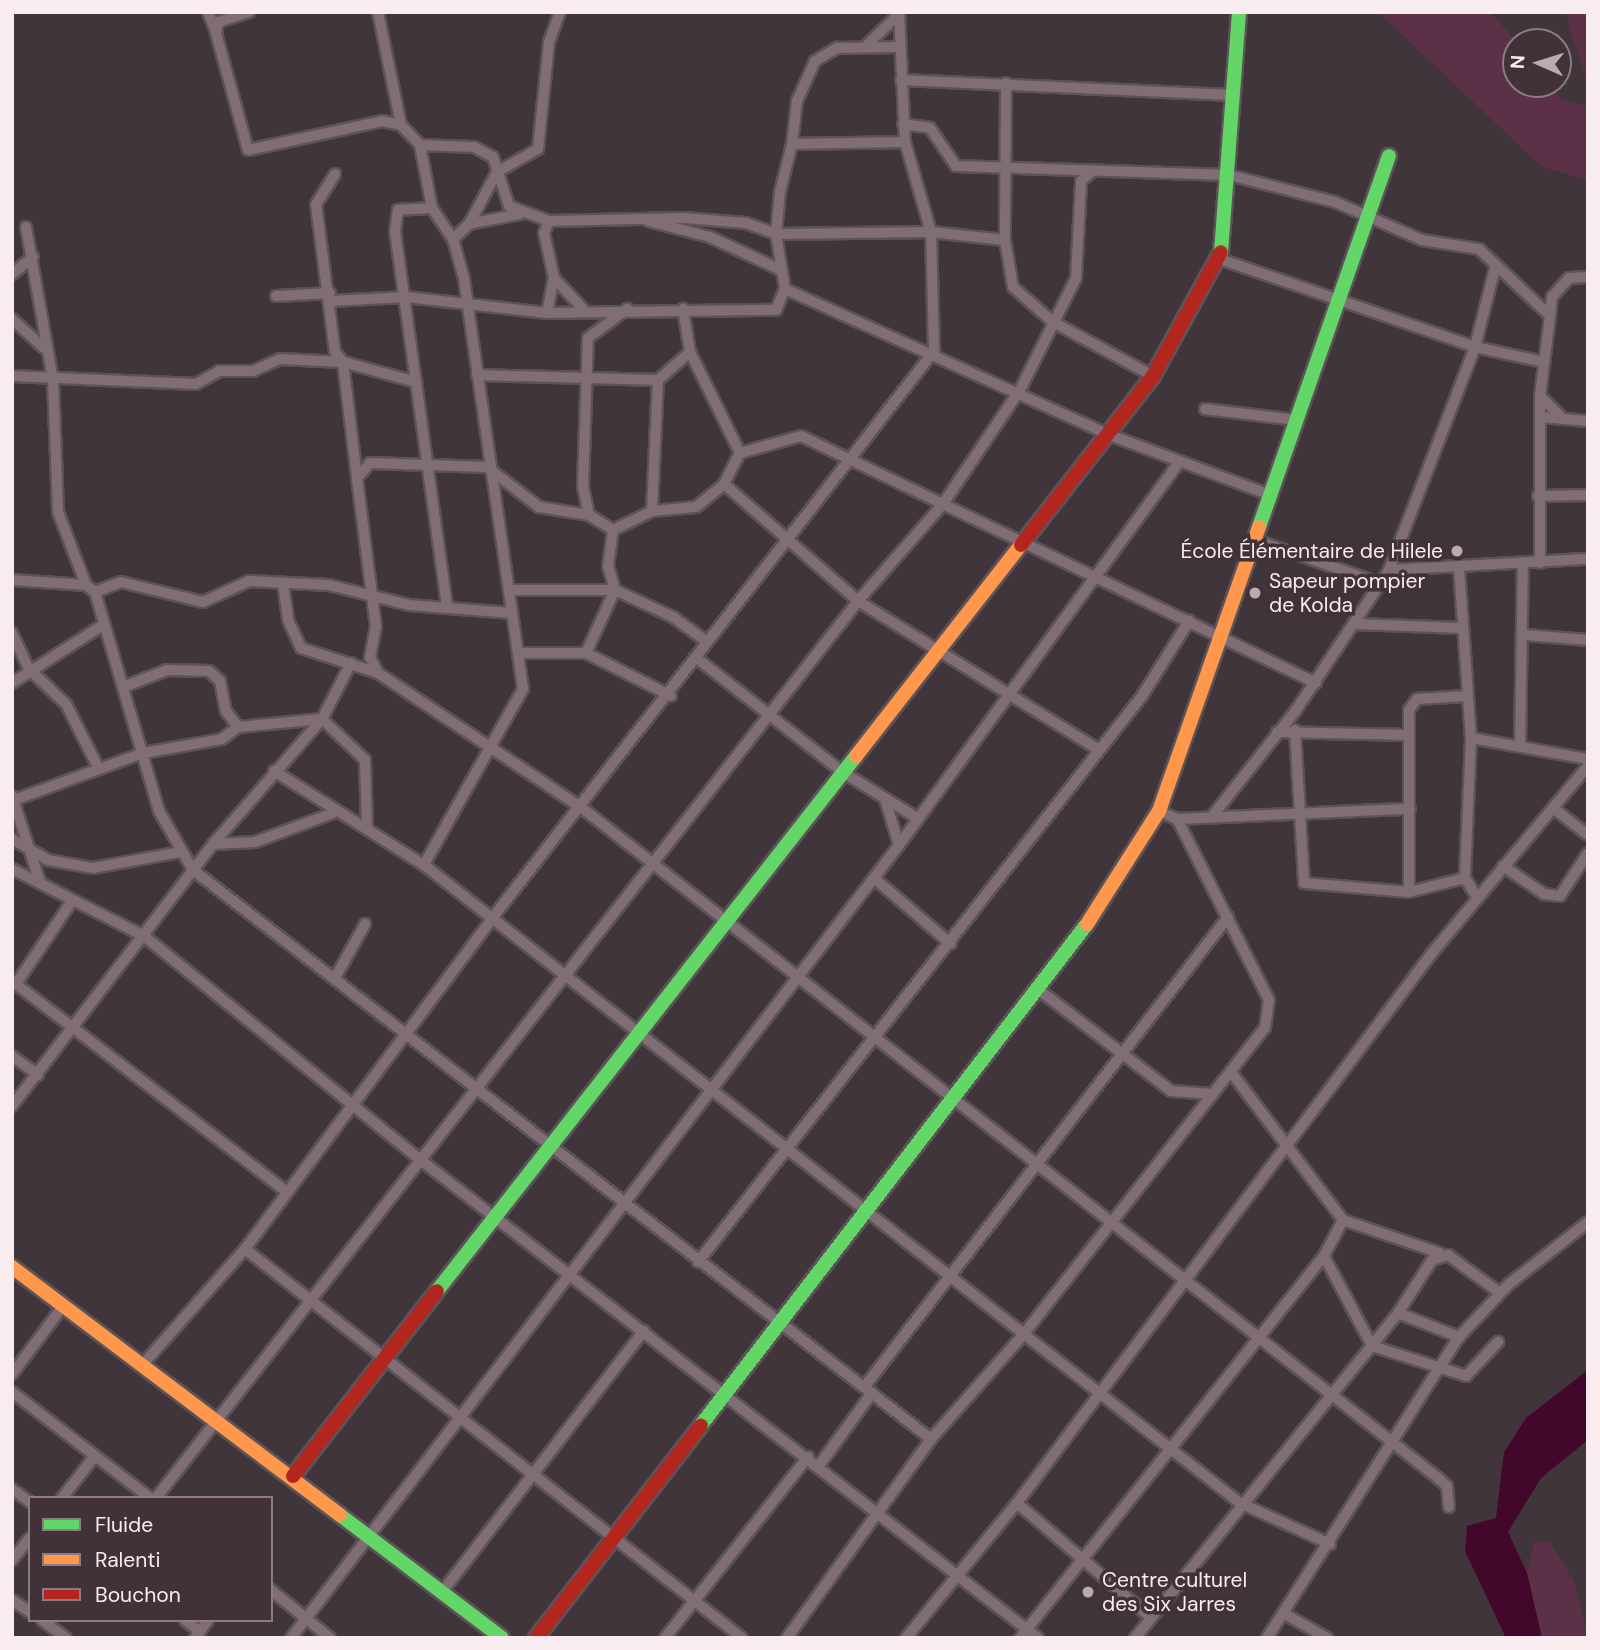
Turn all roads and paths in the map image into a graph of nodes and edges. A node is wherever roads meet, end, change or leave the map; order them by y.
1 (208, 12) edge
2 (249, 12) edge
3 (378, 12) edge
4 (560, 12) edge
5 (1239, 12) edge
6 (899, 13) edge
7 (216, 33) junction
8 (867, 45) junction
9 (900, 47) junction
10 (901, 80) junction
11 (1006, 83) junction
12 (1232, 94) junction
13 (903, 124) junction
14 (401, 125) junction
15 (905, 142) junction
16 (792, 144) junction
17 (420, 145) junction
18 (1389, 156) dead end
19 (1006, 169) junction
20 (497, 172) junction
21 (335, 174) dead end
22 (1088, 174) junction
23 (1229, 175) junction
24 (432, 208) junction
25 (520, 214) junction
26 (634, 217) junction
27 (1367, 219) junction
28 (549, 221) junction
29 (469, 224) junction
30 (26, 227) dead end
31 (931, 232) junction
32 (776, 234) junction
33 (453, 239) junction
34 (1005, 240) junction
35 (33, 257) junction
36 (1220, 259) junction
37 (1495, 268) junction
38 (779, 269) junction
39 (12, 274) edge
40 (1588, 277) edge
41 (554, 278) junction
42 (785, 289) junction
43 (276, 296) dead end
44 (331, 297) junction
45 (406, 297) junction
46 (1339, 299) junction
47 (469, 305) junction
48 (627, 309) junction
49 (683, 309) junction
50 (584, 310) junction
51 (547, 313) junction
52 (1550, 316) junction
53 (12, 319) edge
54 (1053, 321) junction
55 (1475, 347) junction
56 (46, 351) junction
57 (934, 351) junction
58 (690, 352) junction
59 (343, 362) junction
60 (1544, 362) junction
61 (477, 374) junction
62 (586, 374) junction
63 (12, 376) edge
64 (1153, 376) junction
65 (53, 380) junction
66 (658, 380) junction
67 (415, 382) junction
68 (1020, 390) junction
69 (1540, 396) junction
70 (1205, 409) dead end
71 (1541, 417) junction
72 (1563, 419) junction
73 (1296, 420) junction
74 (1588, 421) edge
75 (1107, 434) junction
76 (740, 453) junction
77 (852, 458) junction
78 (1179, 463) junction
79 (487, 467) junction
80 (431, 470) junction
81 (357, 478) junction
82 (724, 484) junction
83 (1270, 495) junction
84 (1588, 495) edge
85 (1538, 496) junction
86 (943, 504) junction
87 (652, 511) junction
88 (589, 515) junction
89 (613, 530) junction
90 (1253, 539) junction
91 (1024, 541) junction
92 (785, 543) junction
93 (1588, 559) edge
94 (1523, 563) junction
95 (1540, 563) junction
96 (1459, 567) junction
97 (1389, 570) junction
98 (12, 580) edge
99 (1092, 580) junction
100 (283, 583) junction
101 (86, 584) junction
102 (1382, 584) junction
103 (509, 590) junction
104 (615, 590) junction
105 (95, 592) junction
106 (373, 594) junction
107 (858, 601) junction
108 (447, 605) junction
109 (512, 613) junction
110 (1189, 621) junction
111 (1356, 624) junction
112 (103, 625) junction
113 (1461, 628) junction
114 (12, 634) edge
115 (1525, 635) junction
116 (1221, 637) junction
117 (1588, 640) edge
118 (706, 641) junction
119 (518, 653) junction
120 (586, 653) junction
121 (935, 654) junction
122 (699, 660) junction
123 (351, 663) junction
124 (28, 668) junction
125 (378, 673) junction
126 (12, 683) edge
127 (1316, 683) junction
128 (126, 686) junction
129 (1008, 692) junction
130 (671, 696) junction
131 (1467, 696) junction
132 (769, 715) junction
133 (322, 719) junction
134 (238, 727) junction
135 (1295, 730) junction
136 (1277, 732) junction
137 (1409, 735) junction
138 (1471, 738) junction
139 (491, 746) junction
140 (1520, 747) junction
141 (1099, 750) junction
142 (143, 753) junction
143 (1588, 759) edge
144 (1588, 766) edge
145 (99, 769) junction
146 (274, 771) junction
147 (841, 771) junction
148 (13, 798) edge
149 (886, 802) junction
150 (582, 808) junction
151 (1553, 808) junction
152 (1410, 809) junction
153 (1297, 810) junction
154 (1159, 811) junction
155 (333, 813) junction
156 (1214, 814) junction
157 (917, 818) junction
158 (1177, 819) junction
159 (367, 828) junction
160 (1588, 835) edge
161 (12, 839) edge
162 (213, 844) junction
163 (900, 845) junction
164 (33, 849) junction
165 (180, 852) junction
166 (1588, 853) edge
167 (424, 865) junction
168 (1503, 866) junction
169 (654, 867) junction
170 (12, 869) edge
171 (193, 870) junction
172 (874, 878) junction
173 (1465, 878) junction
174 (40, 882) junction
175 (1409, 892) junction
176 (1477, 897) junction
177 (72, 901) junction
178 (1228, 917) junction
179 (723, 920) junction
180 (490, 921) junction
181 (365, 924) dead end
182 (144, 936) junction
183 (951, 944) junction
184 (563, 977) junction
185 (334, 978) junction
186 (796, 979) junction
187 (14, 983) edge
188 (1039, 990) junction
189 (72, 1028) junction
190 (407, 1033) junction
191 (638, 1034) junction
192 (876, 1039) junction
193 (1119, 1051) junction
194 (12, 1056) edge
195 (1231, 1072) junction
196 (38, 1075) junction
197 (482, 1087) junction
198 (713, 1090) junction
199 (1213, 1094) junction
200 (956, 1097) junction
201 (351, 1102) junction
202 (12, 1106) edge
203 (553, 1143) junction
204 (1287, 1145) junction
205 (787, 1153) junction
206 (422, 1161) junction
207 (1034, 1163) junction
208 (286, 1191) junction
209 (626, 1202) junction
210 (495, 1213) junction
211 (866, 1215) junction
212 (1343, 1220) junction
213 (1588, 1222) edge
214 (1110, 1226) junction
215 (245, 1249) junction
216 (1440, 1253) junction
217 (1324, 1256) junction
218 (698, 1262) junction
219 (12, 1267) edge
220 (570, 1273) junction
221 (951, 1275) junction
222 (1182, 1282) junction
223 (1500, 1293) junction
224 (312, 1303) junction
225 (64, 1305) junction
226 (1398, 1313) junction
227 (782, 1324) junction
228 (644, 1331) junction
229 (1023, 1335) junction
230 (1255, 1335) junction
231 (1459, 1337) junction
232 (1499, 1342) dead end
233 (1372, 1346) junction
234 (385, 1356) junction
235 (145, 1362) junction
236 (1441, 1369) junction
237 (12, 1374) edge
238 (868, 1390) junction
239 (1097, 1391) junction
240 (12, 1392) edge
241 (1331, 1392) junction
242 (728, 1394) junction
243 (457, 1415) junction
244 (219, 1421) junction
245 (931, 1439) junction
246 (1395, 1444) junction
247 (1171, 1448) junction
248 (94, 1457) junction
249 (808, 1457) junction
250 (818, 1467) junction
251 (293, 1476) junction
252 (536, 1478) junction
253 (12, 1489) edge
254 (64, 1496) edge
255 (147, 1496) edge
256 (158, 1496) edge
257 (28, 1501) edge
258 (1017, 1503) junction
259 (1240, 1503) junction
260 (1449, 1507) dead end
261 (879, 1514) junction
262 (372, 1534) junction
263 (613, 1537) junction
264 (28, 1540) edge
265 (1330, 1544) junction
266 (12, 1560) edge
267 (1080, 1561) junction
268 (957, 1574) junction
269 (273, 1592) edge
270 (442, 1592) junction
271 (695, 1599) junction
272 (12, 1600) edge
273 (28, 1611) edge
274 (1283, 1613) junction
275 (1150, 1617) junction
276 (307, 1620) junction
277 (45, 1622) edge
278 (1024, 1634) edge
279 (66, 1638) edge
280 (291, 1638) edge
281 (330, 1638) edge
282 (502, 1638) edge
283 (536, 1638) edge
284 (665, 1638) edge
285 (742, 1638) edge
286 (787, 1638) edge
287 (906, 1638) edge
288 (1038, 1638) edge
289 (1135, 1638) edge
290 (1267, 1638) edge
291 (1327, 1638) edge

1 - 7 street
2 - 7 street
3 - 14 street
4 - 20 street
5 - 12 street
6 - 8 street
6 - 9 street
7 - 14 street
8 - 9 street
8 - 16 street
9 - 10 street
10 - 11 street
10 - 13 street
11 - 12 street
11 - 19 street
12 - 23 street
13 - 15 street
13 - 19 street
14 - 17 street
15 - 16 street
15 - 31 street
16 - 32 street
17 - 20 street
17 - 24 street
18 - 27 street
19 - 22 street
19 - 34 street
20 - 25 street
20 - 29 street
21 - 44 street
22 - 23 street
22 - 54 street
23 - 27 street
23 - 36 street
24 - 33 street
24 - 45 street
25 - 28 street
25 - 29 street
26 - 28 street
26 - 32 street
26 - 38 street
27 - 37 street
27 - 46 street
28 - 41 street
29 - 33 street
30 - 35 street
31 - 32 street
31 - 34 street
31 - 57 street
32 - 38 street
33 - 47 street
34 - 54 street
35 - 39 street
35 - 56 street
36 - 46 street
36 - 64 street
37 - 52 street
37 - 55 street
38 - 42 street
40 - 52 street
41 - 50 street
41 - 51 street
42 - 49 street
42 - 57 street
43 - 44 street
44 - 45 street
44 - 59 street
45 - 47 street
45 - 67 street
46 - 55 street
46 - 73 street
47 - 51 street
47 - 61 street
48 - 49 street
48 - 50 street
48 - 62 street
49 - 58 street
50 - 51 street
52 - 60 street
53 - 56 street
54 - 64 street
54 - 68 street
55 - 60 street
55 - 97 street
56 - 65 street
57 - 68 street
57 - 77 street
58 - 66 street
58 - 76 street
59 - 65 street
59 - 67 street
59 - 81 street
60 - 69 street
61 - 62 street
61 - 79 street
62 - 66 street
62 - 88 street
63 - 65 street
64 - 75 street
65 - 101 street
66 - 87 street
67 - 80 street
68 - 75 street
68 - 86 street
69 - 71 street
69 - 72 street
70 - 73 street
71 - 72 street
71 - 85 street
72 - 74 street
73 - 83 street
75 - 78 street
75 - 91 street
76 - 77 street
76 - 82 street
77 - 86 street
77 - 92 street
78 - 83 street
78 - 99 street
79 - 80 street
79 - 88 street
79 - 103 street
80 - 81 street
80 - 108 street
81 - 106 street
82 - 87 street
82 - 92 street
83 - 90 street
84 - 85 street
85 - 95 street
86 - 91 street
86 - 107 street
87 - 89 street
88 - 89 street
89 - 104 street
90 - 102 street
90 - 116 street
91 - 99 street
91 - 121 street
92 - 107 street
92 - 118 street
93 - 95 street
94 - 95 street
94 - 96 street
94 - 115 street
96 - 97 street
96 - 113 street
97 - 102 street
98 - 101 street
99 - 110 street
99 - 129 street
100 - 105 street
100 - 106 street
100 - 123 street
101 - 105 street
102 - 111 street
103 - 104 street
103 - 109 street
104 - 118 street
104 - 120 street
105 - 112 street
106 - 108 street
106 - 125 street
107 - 121 street
107 - 132 street
108 - 109 street
109 - 119 street
110 - 116 street
110 - 141 street
111 - 113 street
111 - 127 street
112 - 124 street
112 - 128 street
113 - 131 street
114 - 124 street
115 - 117 street
115 - 140 street
116 - 127 street
116 - 154 street
118 - 122 street
119 - 120 street
119 - 139 street
120 - 130 street
121 - 129 street
121 - 147 street
122 - 130 street
122 - 132 street
123 - 125 street
123 - 133 street
124 - 126 street
124 - 145 street
125 - 139 street
127 - 136 street
128 - 134 street
128 - 142 street
129 - 141 street
129 - 157 street
130 - 150 street
131 - 137 street
131 - 138 street
132 - 147 street
132 - 169 street
133 - 134 street
133 - 146 street
133 - 159 street
134 - 142 street
135 - 136 street
135 - 137 street
135 - 153 street
136 - 156 street
137 - 152 street
138 - 140 street
138 - 173 street
139 - 150 street
139 - 167 street
140 - 143 street
141 - 183 street
142 - 145 street
142 - 165 street
144 - 151 street
145 - 148 street
146 - 155 street
146 - 162 street
147 - 149 street
147 - 179 street
148 - 164 street
149 - 157 street
149 - 163 street
150 - 169 street
150 - 180 street
151 - 160 street
151 - 168 street
152 - 153 street
152 - 175 street
153 - 156 street
153 - 175 street
154 - 158 street
154 - 188 street
155 - 159 street
155 - 162 street
156 - 158 street
157 - 163 street
158 - 178 street
159 - 167 street
161 - 164 street
162 - 171 street
163 - 172 street
164 - 165 street
164 - 174 street
165 - 171 street
166 - 168 street
167 - 180 street
168 - 176 street
169 - 179 street
169 - 184 street
170 - 174 street
171 - 182 street
171 - 185 street
172 - 183 street
172 - 186 street
173 - 175 street
173 - 176 street
174 - 177 street
176 - 204 street
177 - 182 street
177 - 187 street
178 - 193 street
178 - 195 street
179 - 186 street
179 - 191 street
180 - 184 street
180 - 190 street
181 - 185 street
182 - 189 street
182 - 201 street
183 - 192 street
184 - 191 street
184 - 197 street
185 - 190 street
186 - 192 street
186 - 198 street
187 - 189 street
188 - 193 street
188 - 200 street
189 - 196 street
189 - 208 street
190 - 197 street
190 - 201 street
191 - 198 street
191 - 203 street
192 - 200 street
192 - 205 street
193 - 199 street
193 - 207 street
194 - 196 street
195 - 199 street
195 - 204 street
196 - 202 street
197 - 203 street
197 - 206 street
198 - 205 street
198 - 209 street
199 - 214 street
200 - 207 street
200 - 211 street
201 - 206 street
201 - 208 street
203 - 209 street
203 - 210 street
204 - 212 street
204 - 222 street
205 - 211 street
205 - 218 street
206 - 210 street
206 - 224 street
207 - 214 street
207 - 221 street
208 - 215 street
209 - 218 street
209 - 220 street
210 - 220 street
210 - 234 street
211 - 221 street
211 - 227 street
212 - 216 street
212 - 217 street
213 - 223 street
214 - 222 street
214 - 229 street
215 - 224 street
215 - 235 street
216 - 223 street
216 - 226 street
217 - 230 street
217 - 233 street
218 - 227 street
219 - 225 street
220 - 228 street
220 - 243 street
221 - 229 street
221 - 238 street
222 - 230 street
222 - 239 street
223 - 231 street
224 - 234 street
224 - 244 street
225 - 235 street
225 - 237 street
226 - 231 street
226 - 233 street
227 - 238 street
227 - 242 street
228 - 242 street
228 - 252 street
229 - 239 street
229 - 245 street
230 - 241 street
230 - 247 street
231 - 236 street
232 - 236 street
233 - 236 street
233 - 241 street
234 - 243 street
234 - 251 street
235 - 244 street
236 - 246 street
238 - 245 street
238 - 250 street
239 - 247 street
239 - 258 street
240 - 248 street
241 - 246 street
241 - 259 street
242 - 249 street
242 - 263 street
243 - 252 street
243 - 262 street
244 - 251 street
244 - 256 street
245 - 261 street
246 - 260 street
246 - 265 street
247 - 259 street
247 - 267 street
248 - 254 street
248 - 255 street
249 - 250 street
249 - 271 street
250 - 261 street
251 - 262 street
252 - 263 street
252 - 270 street
253 - 257 street
258 - 267 street
258 - 268 street
259 - 265 street
259 - 275 street
261 - 268 street
261 - 286 street
262 - 270 street
262 - 276 street
263 - 271 street
263 - 283 street
264 - 266 street
265 - 274 street
267 - 275 street
267 - 278 street
268 - 278 street
268 - 287 street
269 - 276 street
270 - 282 street
271 - 284 street
271 - 285 street
272 - 273 street
274 - 290 street
274 - 291 street
275 - 289 street
276 - 280 street
276 - 281 street
277 - 279 street
278 - 288 street

